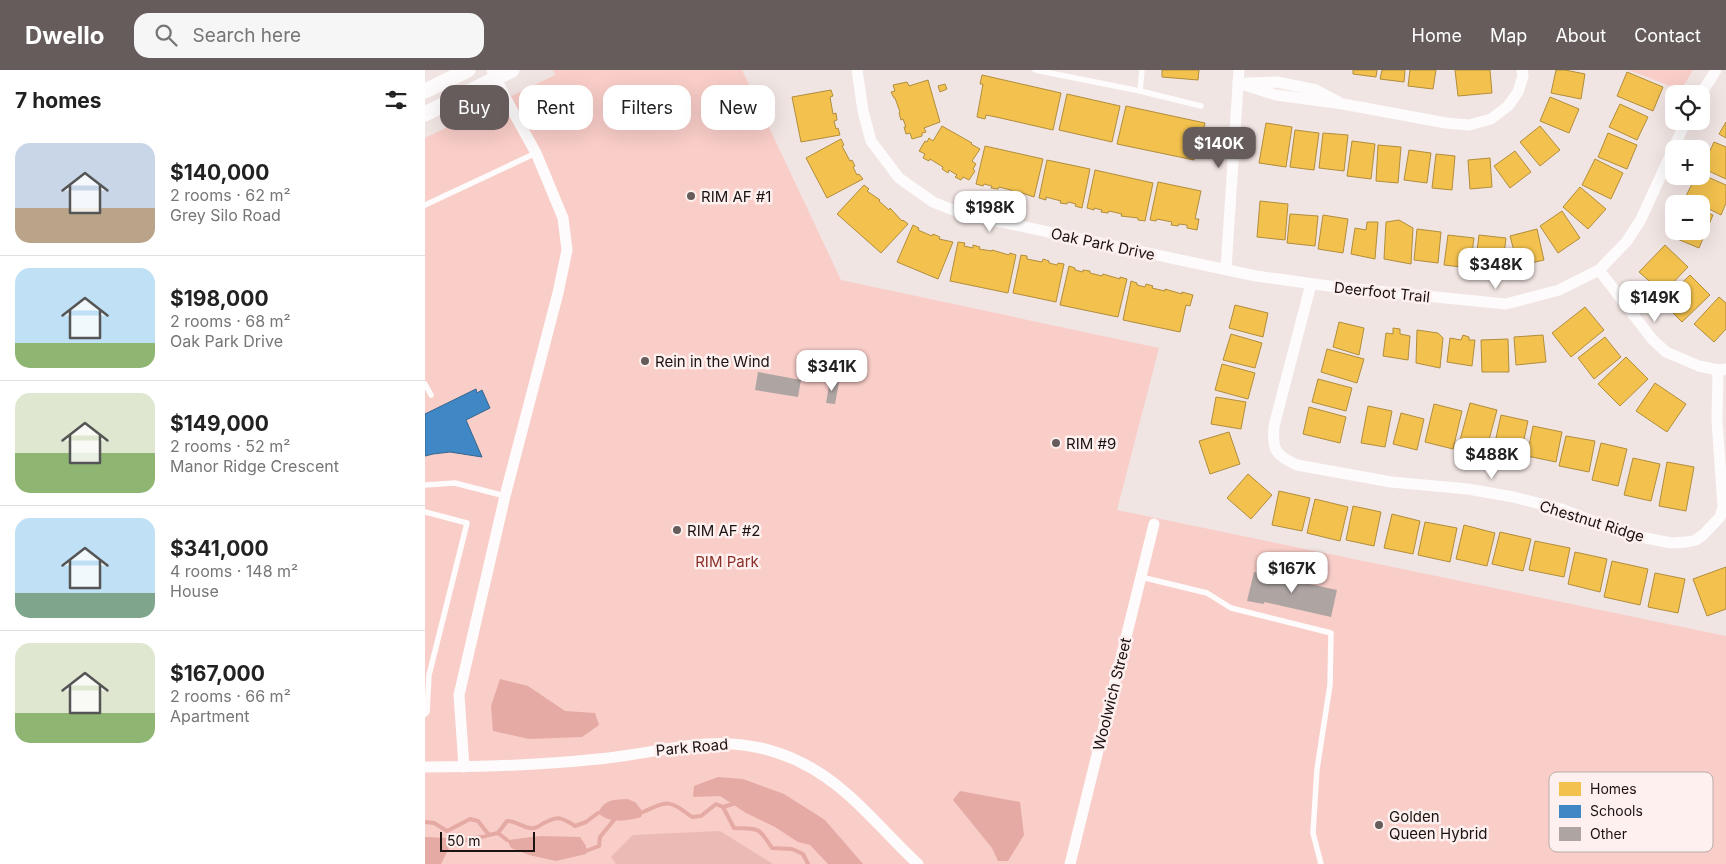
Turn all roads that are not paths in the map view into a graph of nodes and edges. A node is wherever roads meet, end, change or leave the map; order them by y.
1 (468, 70) edge
2 (511, 70) edge
3 (857, 70) edge
4 (1035, 70) edge
5 (1142, 70) edge
6 (1239, 70) edge
7 (1522, 70) edge
8 (1716, 70) edge
9 (494, 74) edge
10 (1239, 83) junction
11 (1707, 85) edge
12 (425, 91) edge
13 (1141, 92) junction
14 (1201, 106) dead end
15 (425, 114) edge
16 (1682, 130) edge
17 (536, 153) junction
18 (425, 205) edge
19 (1226, 269) junction
20 (1599, 270) junction
21 (1311, 284) junction
22 (1722, 369) edge
23 (425, 384) edge
24 (431, 395) dead end
25 (425, 485) edge
26 (505, 496) junction
27 (425, 512) edge
28 (1154, 524) dead end
29 (1141, 577) junction
30 (425, 714) edge
31 (425, 767) edge
32 (464, 767) junction
33 (918, 864) edge
34 (1070, 864) edge
35 (1321, 864) edge

1 - 12 street
2 - 9 street
3 - 19 street, Oak Park Drive
4 - 13 lane
5 - 13 lane
6 - 10 street
7 - 10 street
8 - 11 street
9 - 15 street
9 - 17 street
10 - 19 street
13 - 14 lane
16 - 20 street, Deerfoot Trail
17 - 18 lane
17 - 26 street
19 - 21 street, Deerfoot Trail
20 - 21 street, Deerfoot Trail
20 - 22 street
21 - 22 street, Chestnut Ridge
23 - 24 lane
25 - 26 lane
26 - 32 street
27 - 30 lane
28 - 29 street, Woolwich Street
29 - 34 street, Woolwich Street
29 - 35 lane
31 - 32 street, Park Road
32 - 33 street, Park Road

